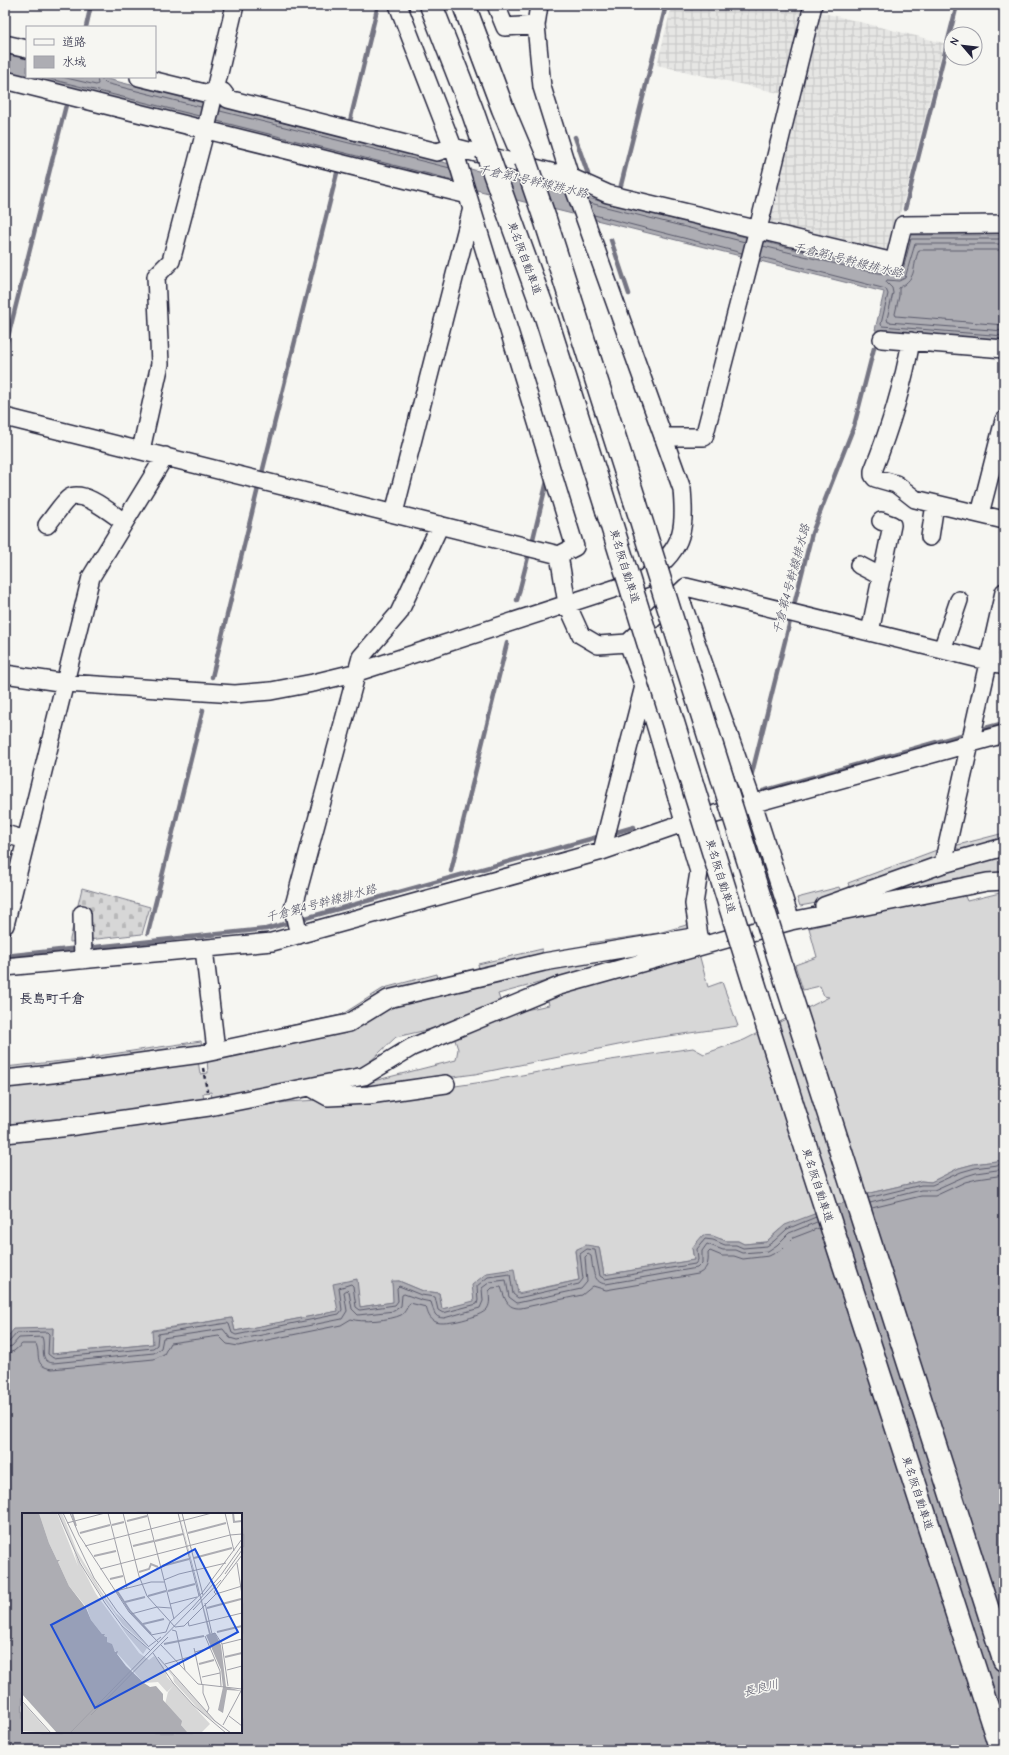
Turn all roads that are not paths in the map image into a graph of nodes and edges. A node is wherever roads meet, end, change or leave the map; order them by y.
1 (235, 5) edge
2 (398, 5) edge
3 (431, 5) edge
4 (464, 5) edge
5 (496, 5) edge
6 (539, 5) edge
7 (813, 5) edge
8 (536, 25) junction
9 (5, 44) edge
10 (26, 49) edge
11 (143, 78) edge
12 (5, 80) edge
13 (212, 97) junction
14 (206, 127) junction
15 (455, 150) junction
16 (572, 183) junction
17 (469, 198) junction
18 (1004, 224) edge
19 (758, 230) junction
20 (882, 339) dead end
21 (910, 341) junction
22 (1004, 349) edge
23 (5, 417) edge
24 (1004, 420) edge
25 (663, 437) junction
26 (141, 450) junction
27 (165, 456) junction
28 (935, 504) junction
29 (394, 514) junction
30 (980, 514) junction
31 (1004, 520) edge
32 (881, 521) dead end
33 (124, 522) junction
34 (47, 525) dead end
35 (440, 525) junction
36 (930, 537) dead end
37 (559, 554) junction
38 (859, 565) dead end
39 (882, 577) junction
40 (1004, 592) edge
41 (679, 594) junction
42 (959, 600) dead end
43 (567, 604) junction
44 (870, 632) junction
45 (628, 643) junction
46 (942, 650) junction
47 (988, 661) junction
48 (1004, 665) edge
49 (358, 672) junction
50 (5, 674) edge
51 (66, 683) junction
52 (644, 686) junction
53 (1004, 734) edge
54 (971, 743) junction
55 (753, 803) junction
56 (683, 823) junction
57 (5, 834) edge
58 (26, 840) junction
59 (605, 840) junction
60 (1004, 847) edge
61 (943, 864) junction
62 (1004, 881) edge
63 (82, 914) dead end
64 (791, 921) junction
65 (5, 924) edge
66 (297, 926) junction
67 (700, 941) junction
68 (204, 949) junction
69 (83, 951) junction
70 (5, 967) edge
71 (216, 1050) junction
72 (5, 1079) edge
73 (446, 1084) dead end
74 (310, 1087) junction
75 (5, 1134) edge
76 (1004, 1660) edge
77 (1001, 1750) edge

1 - 13 street
2 - 15 street
3 - 77 highway, 東名阪自動車道, bridge
4 - 76 highway, bridge
5 - 8 street
6 - 8 street
7 - 19 street
8 - 16 street
9 - 10 street
11 - 13 street
12 - 14 street
13 - 14 street
13 - 15 street
14 - 17 street
14 - 26 street
15 - 16 street
15 - 17 street
16 - 19 street
16 - 25 street
17 - 29 street
17 - 37 street
18 - 19 street
19 - 25 street
20 - 21 street
21 - 22 street
21 - 28 street
23 - 26 street
24 - 30 street
25 - 43 street
26 - 27 street
27 - 29 street
27 - 33 street
28 - 30 street
28 - 36 street
29 - 35 street
30 - 31 street
32 - 39 street
33 - 34 street
33 - 51 street
35 - 37 street
35 - 49 street
37 - 43 street
38 - 39 street
39 - 44 street
40 - 47 street
41 - 44 street
41 - 45 street
41 - 55 street
42 - 46 street
43 - 45 street
43 - 49 street
44 - 46 street
45 - 52 street
46 - 47 street
47 - 48 street
47 - 54 street
49 - 51 street
49 - 66 street
50 - 51 street
51 - 58 street
52 - 56 street
52 - 59 street
53 - 54 street
54 - 55 street
54 - 61 street
55 - 56 street
55 - 64 street
56 - 59 street
56 - 67 street
57 - 58 street
58 - 65 street
59 - 66 street
60 - 61 street
61 - 64 street
62 - 64 street
63 - 69 street
64 - 67 street
66 - 68 street
67 - 71 street
67 - 74 street
68 - 69 street
68 - 71 street
69 - 70 street
71 - 72 street
73 - 74 street
74 - 75 street

